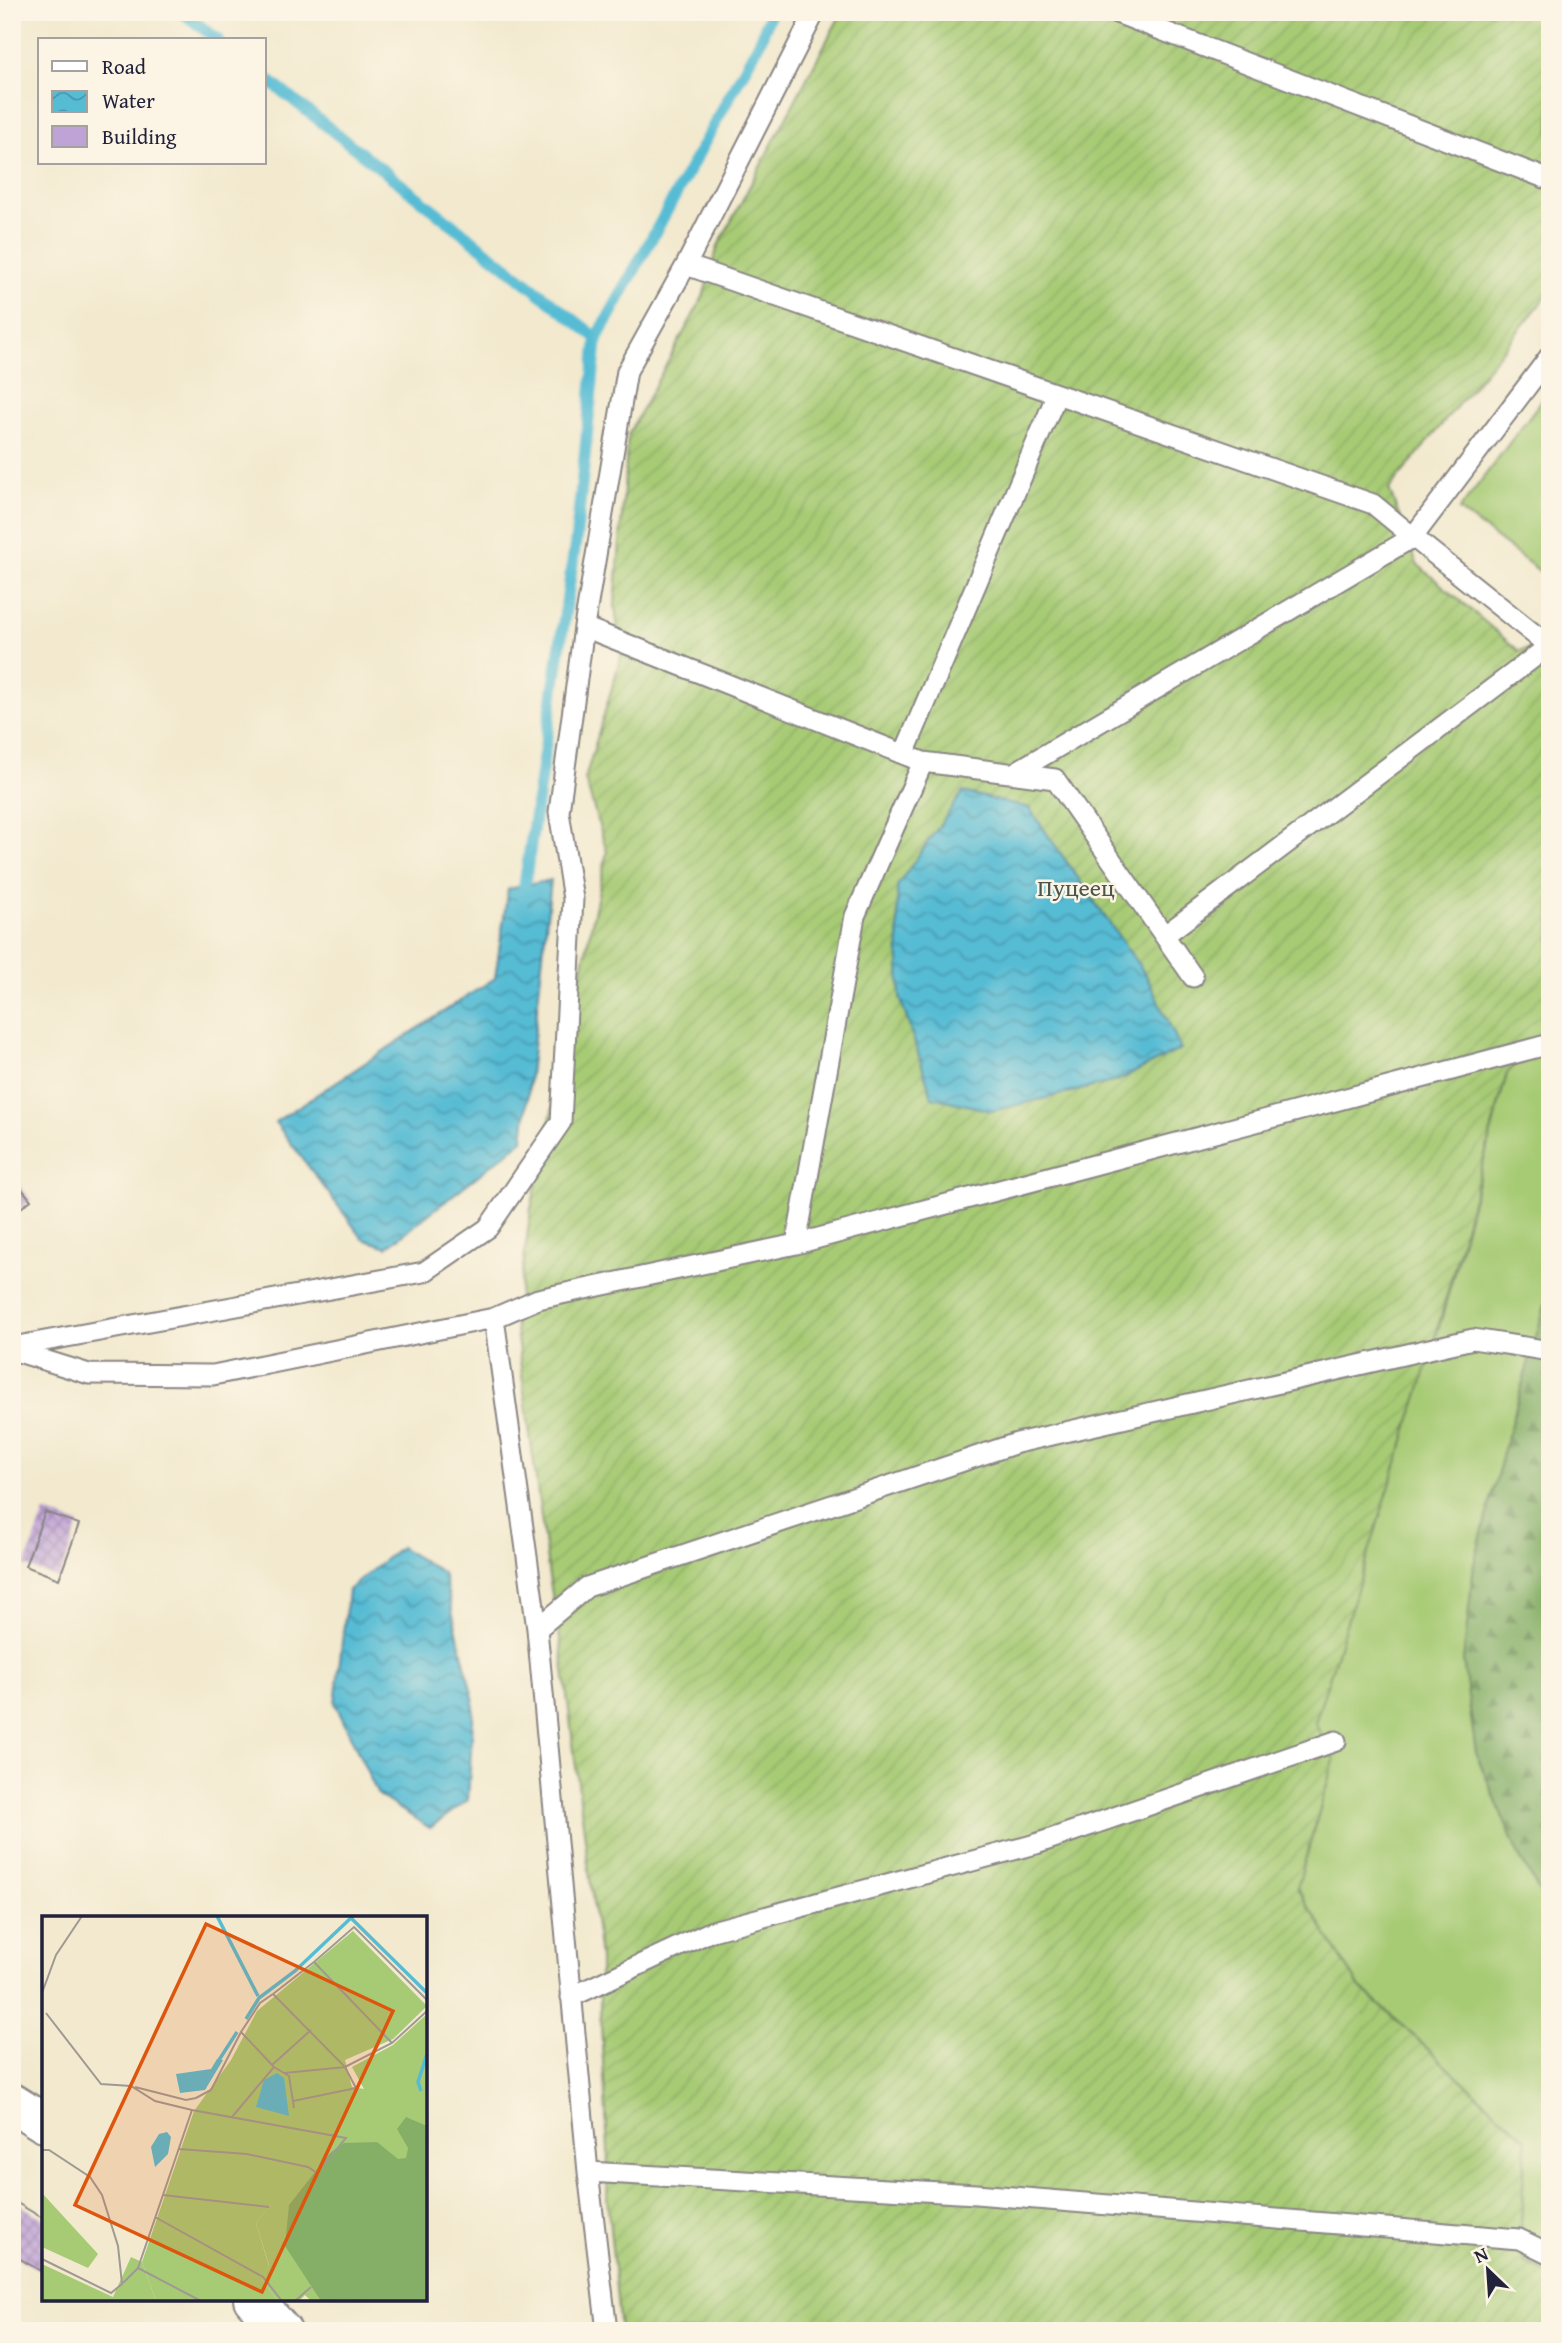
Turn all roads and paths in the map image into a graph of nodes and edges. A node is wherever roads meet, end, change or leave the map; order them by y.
1 (815, 12) edge
2 (1114, 12) edge
3 (1550, 180) edge
4 (686, 265) junction
5 (1550, 356) edge
6 (1057, 394) junction
7 (1412, 537) junction
8 (584, 627) junction
9 (904, 754) junction
10 (923, 762) junction
11 (1014, 773) junction
12 (1165, 936) junction
13 (1193, 977) dead end
14 (1550, 1044) edge
15 (796, 1244) junction
16 (494, 1318) junction
17 (12, 1348) edge
18 (1550, 1351) edge
19 (537, 1629) junction
20 (1336, 1741) dead end
21 (571, 1997) junction
22 (12, 2103) edge
23 (42, 2122) edge
24 (588, 2172) junction
25 (1550, 2254) edge
26 (255, 2301) edge
27 (282, 2331) edge
28 (607, 2331) edge

1 - 4 lane
2 - 3 lane
4 - 6 lane
4 - 8 lane
5 - 7 lane
6 - 7 lane
6 - 9 lane
7 - 11 lane
7 - 12 lane
8 - 9 lane
8 - 17 lane
9 - 10 lane
10 - 11 lane
10 - 15 lane
11 - 12 lane
12 - 13 lane
14 - 15 lane
15 - 16 lane
16 - 17 lane
16 - 19 lane
18 - 19 lane
19 - 21 lane
20 - 21 lane
21 - 24 lane
22 - 23 street
24 - 25 lane
24 - 28 lane
26 - 27 street

